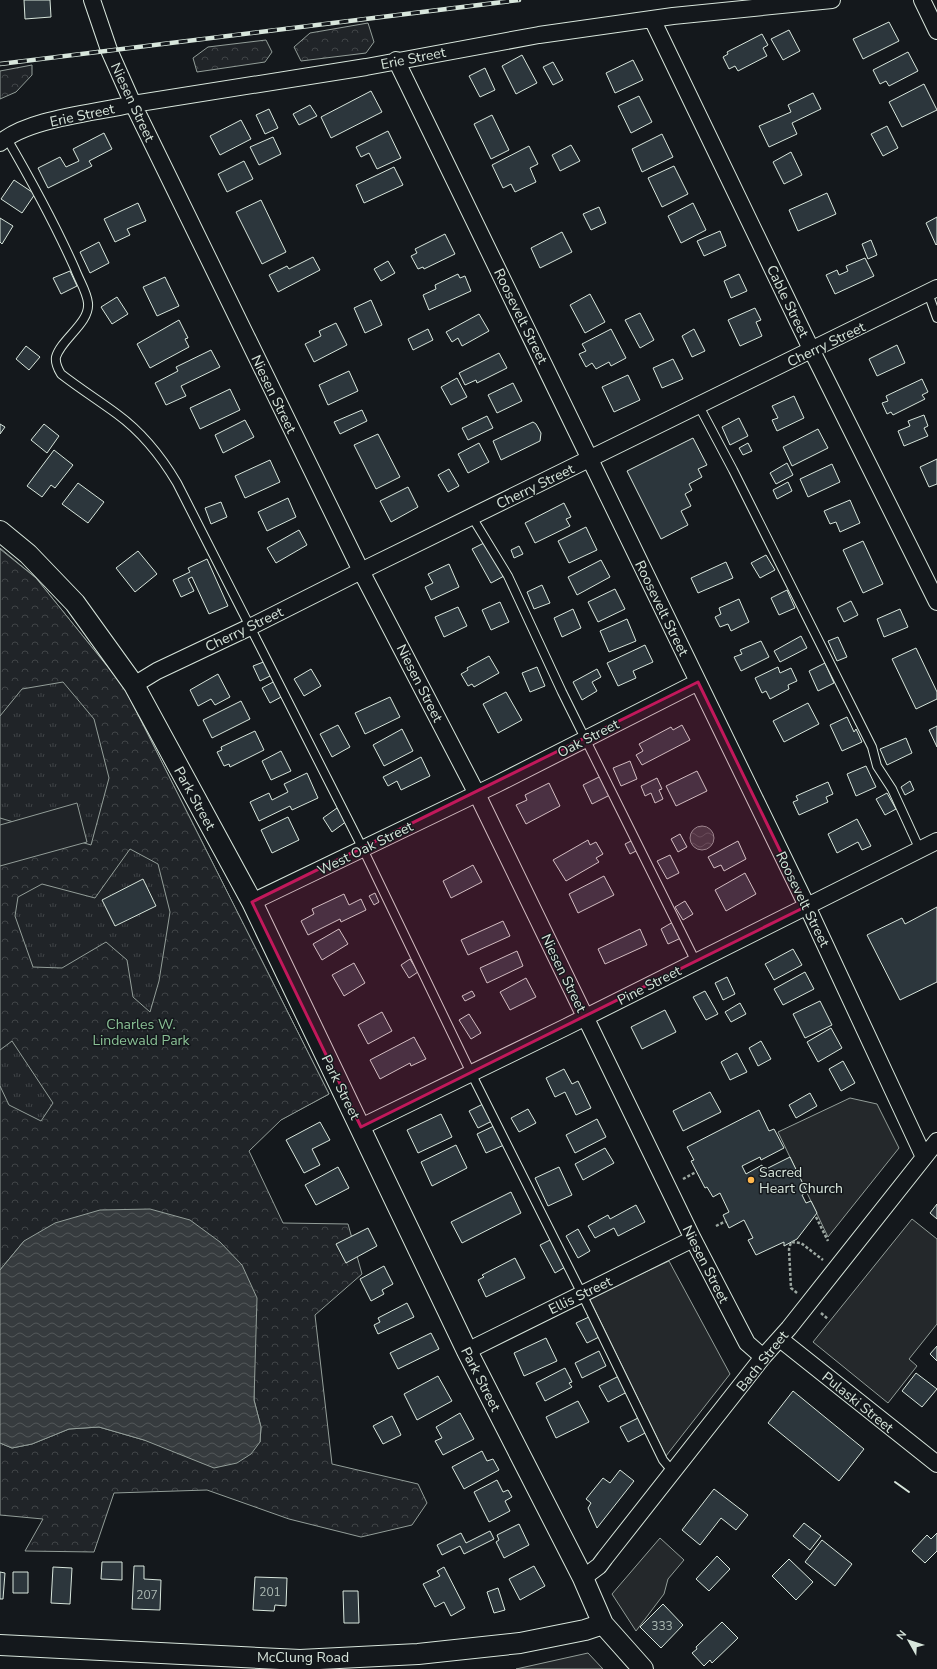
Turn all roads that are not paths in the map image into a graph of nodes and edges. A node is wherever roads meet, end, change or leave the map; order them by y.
1 (92, 0) edge
2 (832, 0) edge
3 (922, 0) edge
4 (652, 19) junction
5 (937, 32) edge
6 (396, 60) junction
7 (133, 104) junction
8 (3, 140) edge
9 (933, 290) edge
10 (937, 318) edge
11 (812, 351) junction
12 (698, 406) junction
13 (590, 459) junction
14 (472, 517) junction
15 (0, 531) edge
16 (361, 571) junction
17 (937, 602) edge
18 (250, 627) junction
19 (698, 682) junction
20 (134, 685) junction
21 (586, 739) junction
22 (477, 794) junction
23 (937, 841) edge
24 (363, 849) junction
25 (920, 850) junction
26 (252, 902) junction
27 (807, 906) junction
28 (696, 962) junction
29 (586, 1017) junction
30 (471, 1073) junction
31 (361, 1127) junction
32 (937, 1141) edge
33 (924, 1157) junction
34 (693, 1239) junction
35 (582, 1294) junction
36 (780, 1339) junction
37 (467, 1351) junction
38 (763, 1357) junction
39 (937, 1464) edge
40 (673, 1472) junction
41 (583, 1578) junction
42 (603, 1624) junction
43 (0, 1645) edge
44 (300, 1664) edge
45 (643, 1669) edge

1 - 7 street, Niesen Street
2 - 4 street, Erie Street
3 - 5 street
4 - 6 street, Erie Street
4 - 11 street, Cable Street
6 - 7 street, Erie Street
6 - 13 street, Roosevelt Street
7 - 8 street, Erie Street
7 - 16 street, Niesen Street
8 - 18 lane
9 - 10 lane
9 - 11 street, Cherry Street
11 - 12 street, Cherry Street
11 - 17 street, Cable Street
12 - 13 street, Cherry Street
12 - 25 lane
13 - 14 street, Cherry Street
13 - 19 street, Roosevelt Street
14 - 16 street, Cherry Street
14 - 21 lane
15 - 20 street, Park Street
16 - 18 street, Cherry Street
16 - 22 street, Niesen Street
18 - 20 street, Cherry Street
18 - 24 lane
19 - 21 street, Oak Street
19 - 27 street, Roosevelt Street
20 - 26 street, Park Street
21 - 22 street, Oak Street
21 - 28 lane
22 - 24 street, West Oak Street
22 - 29 street, Niesen Street
23 - 25 street, Pine Street
24 - 26 street, West Oak Street
24 - 30 lane
25 - 27 street, Pine Street
26 - 31 street, Park Street
27 - 28 street, Pine Street
27 - 33 street, Roosevelt Street
28 - 29 street, Pine Street
29 - 30 street, Pine Street
29 - 34 street, Niesen Street
30 - 31 street, Pine Street
30 - 35 lane
31 - 37 street, Park Street
32 - 33 street, Bach Street
33 - 36 street, Bach Street
34 - 35 street, Ellis Street
34 - 38 street, Niesen Street
35 - 37 street, Ellis Street
35 - 40 lane
36 - 38 street, Bach Street
36 - 39 street, Pulaski Street
37 - 41 street, Park Street
38 - 40 street, Bach Street
40 - 41 street, Bach Street
41 - 42 street, Park Street
42 - 44 street, McClung Road
42 - 45 street, Park Street
43 - 44 street, McClung Road

